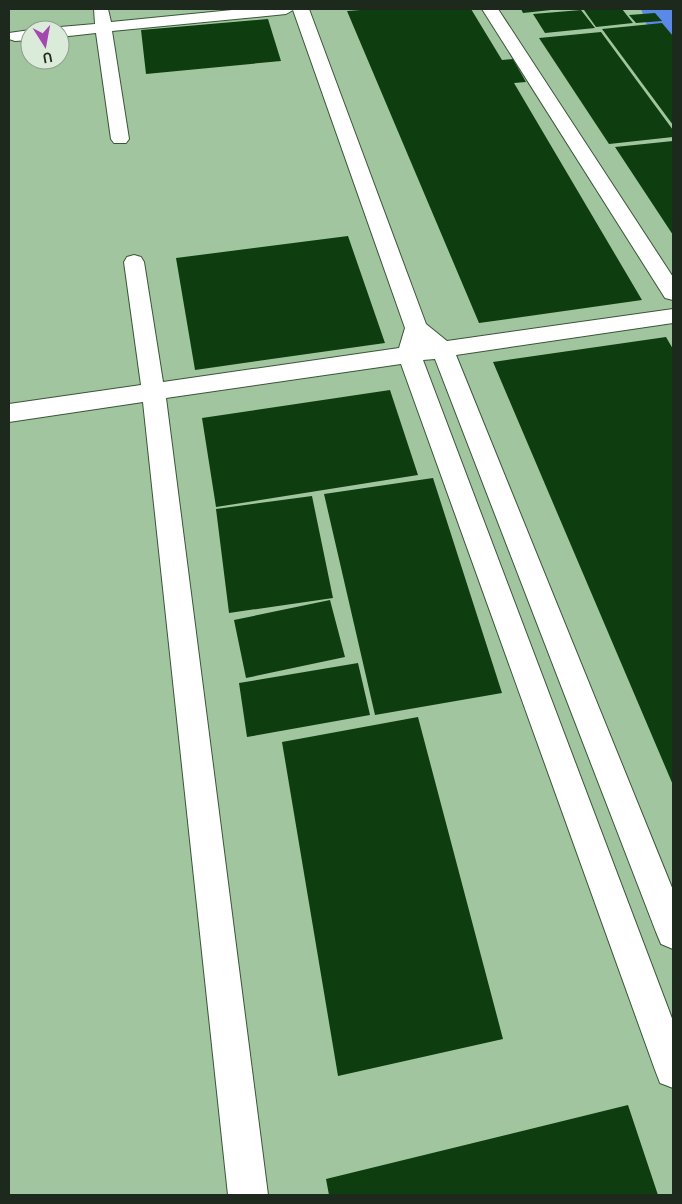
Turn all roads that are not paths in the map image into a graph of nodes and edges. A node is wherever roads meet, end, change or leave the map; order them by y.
1 (101, 9) edge
2 (286, 9) edge
3 (301, 9) edge
4 (490, 9) edge
5 (104, 27) junction
6 (70, 31) edge
7 (120, 139) dead end
8 (134, 262) dead end
9 (673, 293) edge
10 (673, 316) edge
11 (412, 341) junction
12 (443, 350) junction
13 (153, 390) junction
14 (9, 413) edge
15 (548, 618) junction
16 (510, 625) junction
17 (673, 932) edge
18 (673, 1070) edge
19 (248, 1195) edge

1 - 5 lane
2 - 5 lane
3 - 11 lane
4 - 9 lane
5 - 6 lane
5 - 7 lane
8 - 13 lane
10 - 12 lane
11 - 12 lane
11 - 13 lane
11 - 16 lane
12 - 15 lane
13 - 14 lane
13 - 19 lane
15 - 16 lane
15 - 17 lane
16 - 18 lane

